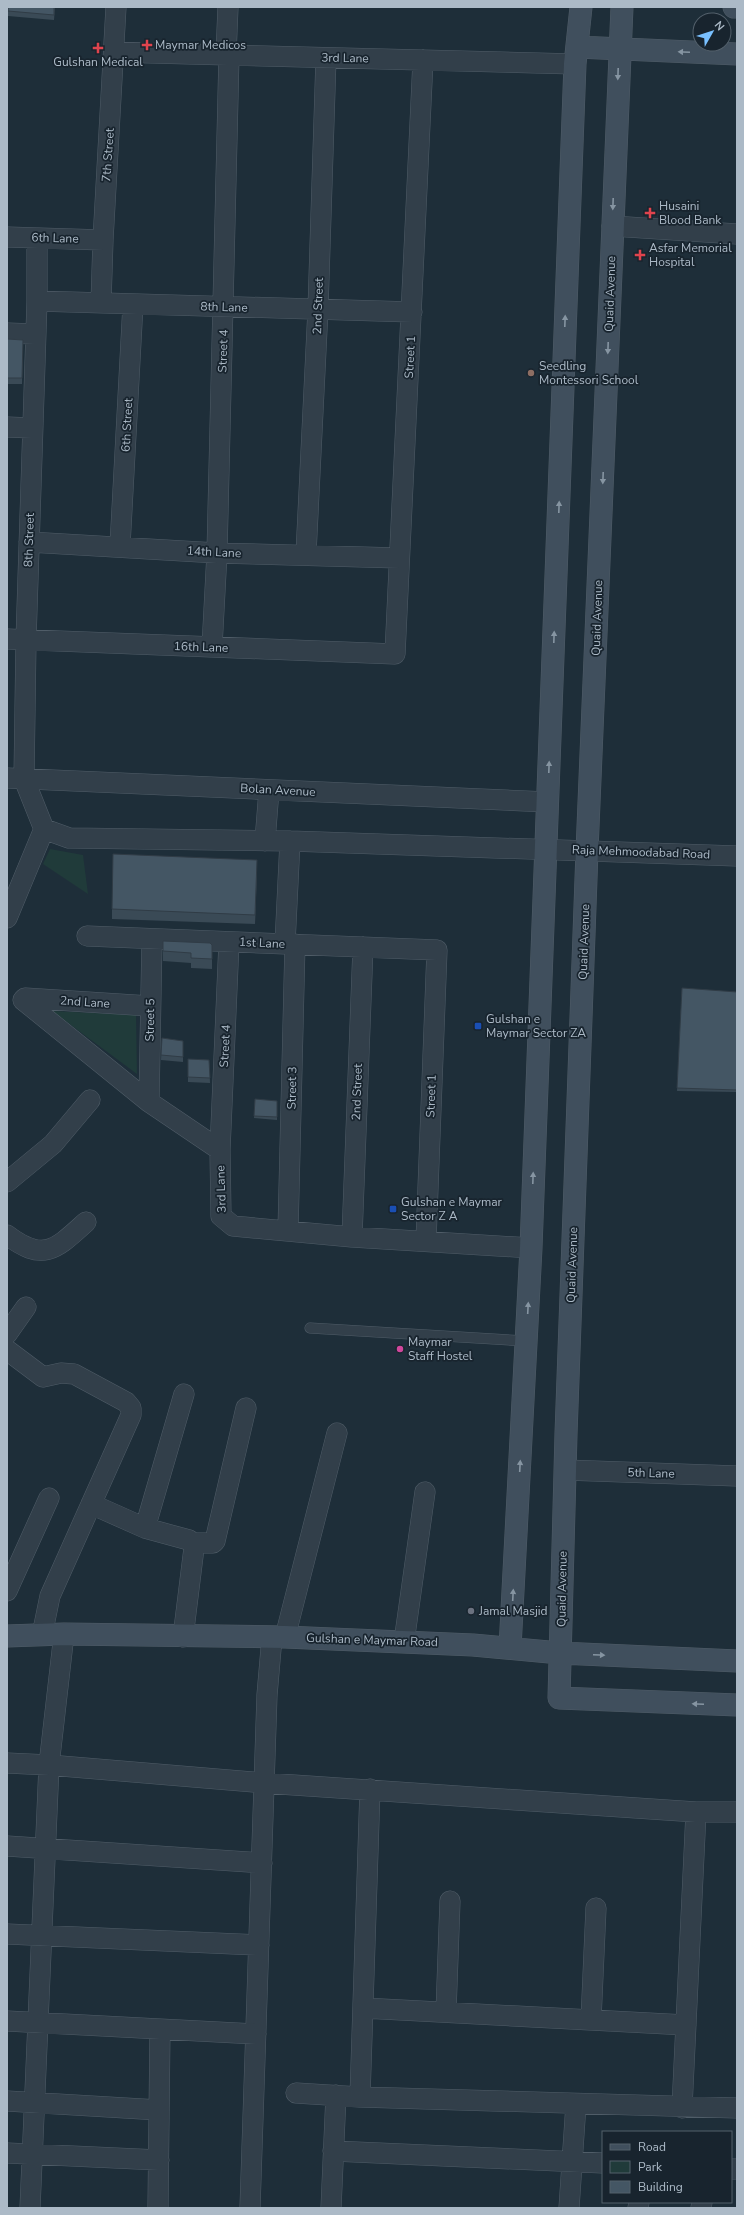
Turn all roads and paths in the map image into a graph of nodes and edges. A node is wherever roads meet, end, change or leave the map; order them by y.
1 (116, 7) edge
2 (228, 7) edge
3 (581, 7) edge
4 (622, 7) edge
5 (734, 7) edge
6 (737, 7) edge
7 (619, 50) junction
8 (114, 52) junction
9 (737, 54) edge
10 (228, 55) junction
11 (576, 55) junction
12 (326, 58) junction
13 (423, 60) junction
14 (612, 226) junction
15 (737, 234) edge
16 (7, 237) edge
17 (37, 238) junction
18 (103, 240) junction
19 (37, 301) junction
20 (101, 303) junction
21 (133, 304) junction
22 (224, 308) junction
23 (318, 309) junction
24 (412, 312) junction
25 (7, 334) edge
26 (35, 334) junction
27 (7, 427) edge
28 (32, 428) junction
29 (29, 542) junction
30 (120, 546) junction
31 (217, 553) junction
32 (306, 554) junction
33 (399, 558) junction
34 (16, 639) edge
35 (212, 647) junction
36 (395, 654) joint
37 (16, 778) edge
38 (269, 790) junction
39 (548, 802) junction
40 (44, 829) junction
41 (265, 841) junction
42 (290, 841) junction
43 (544, 848) junction
44 (587, 851) junction
45 (737, 856) edge
46 (7, 918) edge
47 (87, 936) dead end
48 (152, 938) junction
49 (229, 942) junction
50 (290, 944) junction
51 (363, 947) junction
52 (437, 950) joint
53 (24, 1002) joint
54 (150, 1006) junction
55 (90, 1100) dead end
56 (149, 1102) junction
57 (220, 1150) junction
58 (7, 1182) edge
59 (86, 1222) dead end
60 (288, 1232) junction
61 (7, 1235) edge
62 (352, 1238) junction
63 (426, 1241) junction
64 (531, 1248) junction
65 (26, 1307) dead end
66 (310, 1328) dead end
67 (7, 1334) edge
68 (526, 1341) junction
69 (7, 1350) edge
70 (184, 1394) dead end
71 (246, 1408) dead end
72 (337, 1433) dead end
73 (565, 1470) junction
74 (737, 1476) edge
75 (424, 1492) dead end
76 (49, 1498) dead end
77 (91, 1504) junction
78 (145, 1528) junction
79 (193, 1543) junction
80 (7, 1591) edge
81 (64, 1634) junction
82 (42, 1635) junction
83 (7, 1636) edge
84 (183, 1637) junction
85 (278, 1637) junction
86 (404, 1642) junction
87 (510, 1648) junction
88 (560, 1653) junction
89 (737, 1661) edge
90 (737, 1706) edge
91 (7, 1763) edge
92 (50, 1765) junction
93 (264, 1783) junction
94 (370, 1789) junction
95 (696, 1812) junction
96 (737, 1812) edge
97 (7, 1846) edge
98 (46, 1847) junction
99 (262, 1863) junction
100 (450, 1901) dead end
101 (596, 1908) dead end
102 (7, 1934) edge
103 (41, 1937) junction
104 (259, 1945) junction
105 (363, 2008) junction
106 (446, 2012) junction
107 (591, 2020) junction
108 (7, 2021) edge
109 (37, 2023) junction
110 (686, 2025) junction
111 (160, 2029) junction
112 (256, 2034) junction
113 (296, 2093) dead end
114 (336, 2095) junction
115 (360, 2098) junction
116 (7, 2101) edge
117 (34, 2102) junction
118 (576, 2104) junction
119 (682, 2108) junction
120 (737, 2108) edge
121 (159, 2110) junction
122 (333, 2151) junction
123 (7, 2153) edge
124 (31, 2155) junction
125 (159, 2160) junction
126 (572, 2162) junction
127 (602, 2163) edge
128 (30, 2208) edge
129 (158, 2208) edge
130 (250, 2208) edge
131 (331, 2208) edge
132 (569, 2208) edge

1 - 8 street, 7th Street
2 - 10 street
3 - 11 main road
4 - 7 main road, Quaid Avenue
5 - 6 main road
9 -> 7 main road
7 - 11 main road
7 -> 14 main road, Quaid Avenue
8 - 10 street, 3rd Lane
8 - 18 street, 7th Street
10 - 12 street, 3rd Lane
10 - 22 street, Street 4
11 - 13 street, 3rd Lane
39 -> 11 main road
12 - 13 street, 3rd Lane
12 - 23 street, 2nd Street
13 - 24 street, Street 1
14 - 15 street
14 -> 44 main road, Quaid Avenue
16 - 17 street, 6th Lane
17 - 18 street, 6th Lane
17 - 19 street, 8th Street
18 - 20 street, 7th Street
19 - 20 street, 8th Lane
19 - 26 street, 8th Street
20 - 21 street, 8th Lane
21 - 22 street, 8th Lane
21 - 30 street, 6th Street
22 - 23 street, 8th Lane
22 - 31 street, Street 4
23 - 24 street, 8th Lane
23 - 32 street, 2nd Street
24 - 33 street, Street 1
25 - 26 street
26 - 28 street, 8th Street
27 - 28 street
28 - 29 street, 8th Street
29 - 30 street, 14th Lane
29 - 34 street, 8th Street
30 - 31 street, 14th Lane
31 - 32 street, 14th Lane
31 - 35 street, Street 4
32 - 33 street, 14th Lane
33 - 36 street, Street 1
34 - 35 street, 16th Lane
34 - 37 street, 8th Street
35 - 36 street, 16th Lane
37 - 38 street, Bolan Avenue
37 - 40 street
38 - 39 street, Bolan Avenue
38 - 41 street
39 - 43 main road
40 - 41 street
40 - 46 street
41 - 42 street
42 - 43 street
42 - 50 street, Street 3
43 - 44 street, Raja Mehmoodabad Road
64 -> 43 main road
44 - 45 street, Raja Mehmoodabad Road
44 - 73 main road, Quaid Avenue
47 - 48 street, 1st Lane
48 - 49 street, 1st Lane
48 - 54 street, Street 5
49 - 50 street, 1st Lane
49 - 57 street, Street 4
50 - 51 street, 1st Lane
50 - 60 street, Street 3
51 - 52 street, 1st Lane
51 - 62 street, 2nd Street
52 - 63 street, Street 1
53 - 54 street, 2nd Lane
53 - 56 street, 3rd Lane
54 - 56 street, Street 5
55 - 58 street
56 - 57 street, 3rd Lane
57 - 60 street, 3rd Lane
59 - 61 street
60 - 62 street, 3rd Lane
62 - 63 street, 3rd Lane
63 - 64 street, 3rd Lane
68 -> 64 main road
65 - 67 street
66 - 68 lane
87 -> 68 main road
69 - 77 street
70 - 78 street
71 - 79 street
72 - 85 street
73 - 74 street, 5th Lane
73 - 88 main road, Quaid Avenue
75 - 86 street
76 - 80 street
77 - 78 street
77 - 82 street
78 - 79 street
79 - 84 street
81 - 82 main road, Gulshan e Maymar Road
81 - 84 main road, Gulshan e Maymar Road
81 - 92 street
82 - 83 main road, Gulshan e Maymar Road
84 - 85 main road, Gulshan e Maymar Road
85 - 86 main road, Gulshan e Maymar Road
85 - 93 street
86 - 87 main road, Gulshan e Maymar Road
87 - 88 main road, Gulshan e Maymar Road
88 -> 89 main road, Gulshan e Maymar Road
90 -> 88 main road, Quaid Avenue
91 - 92 street
92 - 93 street
92 - 98 street
93 - 94 street
93 - 99 street
94 - 95 street
94 - 105 street
95 - 96 street
95 - 110 street
97 - 98 street
98 - 99 street
98 - 103 street
99 - 104 street
100 - 106 street
101 - 107 street
102 - 103 street
103 - 104 street
103 - 109 street
104 - 112 street
105 - 106 street
105 - 115 street
106 - 107 street
107 - 110 street
108 - 109 street
109 - 111 street
109 - 117 street
110 - 119 street
111 - 112 street
111 - 121 street
112 - 130 street
113 - 114 street
114 - 115 street
114 - 122 street
115 - 118 street
116 - 117 street
117 - 121 street
117 - 124 street
118 - 119 street
118 - 126 street
119 - 120 street
121 - 125 street
122 - 126 street
122 - 131 street
123 - 124 street
124 - 125 street
124 - 128 street
125 - 129 street
126 - 127 street
126 - 132 street

